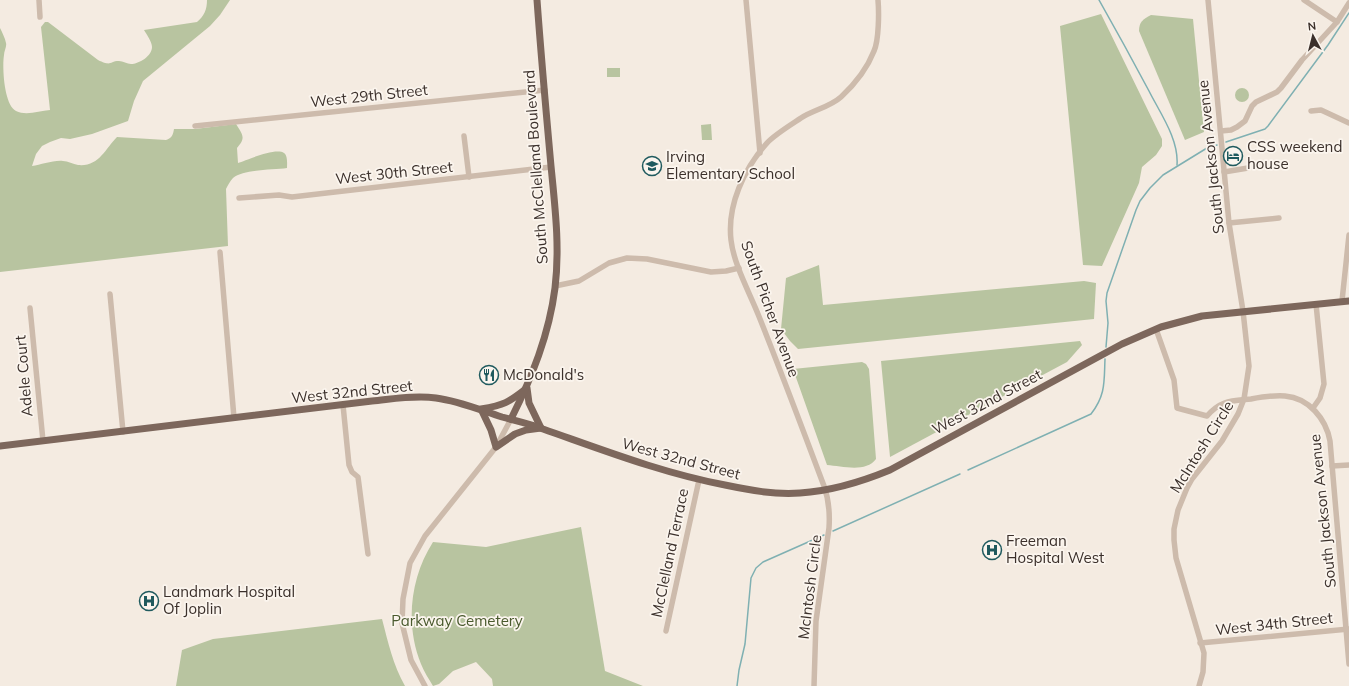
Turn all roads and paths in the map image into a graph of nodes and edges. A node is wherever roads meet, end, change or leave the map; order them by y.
1 (39, 0) edge
2 (537, 0) edge
3 (746, 0) edge
4 (878, 0) edge
5 (1208, 0) edge
6 (1304, 0) edge
7 (1349, 4) edge
8 (40, 17) dead end
9 (1337, 22) junction
10 (545, 90) junction
11 (1311, 111) dead end
12 (1349, 123) edge
13 (195, 126) dead end
14 (1221, 131) junction
15 (464, 136) dead end
16 (760, 153) junction
17 (551, 167) junction
18 (1248, 168) dead end
19 (1224, 172) junction
20 (469, 177) junction
21 (239, 198) dead end
22 (1279, 218) dead end
23 (1229, 223) junction
24 (1349, 235) edge
25 (220, 252) dead end
26 (739, 268) junction
27 (555, 286) junction
28 (110, 294) dead end
29 (1345, 301) edge
30 (1316, 304) junction
31 (30, 308) dead end
32 (1243, 311) junction
33 (1156, 329) junction
34 (527, 388) junction
35 (1244, 399) junction
36 (343, 405) junction
37 (1313, 408) junction
38 (481, 409) junction
39 (234, 418) junction
40 (511, 419) junction
41 (541, 428) junction
42 (123, 432) junction
43 (42, 441) junction
44 (0, 446) edge
45 (496, 447) junction
46 (1349, 465) edge
47 (1332, 466) junction
48 (699, 480) junction
49 (826, 490) junction
50 (368, 554) dead end
51 (1347, 629) edge
52 (666, 630) dead end
53 (1200, 643) junction
54 (1349, 664) edge
55 (425, 686) edge
56 (814, 686) edge
57 (1198, 686) edge

1 - 8 street
2 - 10 main road, South McClelland Boulevard
3 - 16 street
4 - 16 street, South Picher Avenue
5 - 14 street, South Jackson Avenue
6 - 9 street
7 - 9 street
9 - 14 street
10 - 13 street, West 29th Street
10 - 17 main road, South McClelland Boulevard
11 - 12 street
14 - 19 street, South Jackson Avenue
15 - 20 street
16 - 26 street, South Picher Avenue
17 - 20 street, West 30th Street
17 - 27 main road, South McClelland Boulevard
18 - 19 street
19 - 23 street, South Jackson Avenue
20 - 21 street, West 30th Street
22 - 23 street
23 - 32 street, South Jackson Avenue
24 - 29 street
25 - 39 street
26 - 27 street
26 - 49 street, South Picher Avenue
27 - 34 main road, South McClelland Boulevard
28 - 42 street
29 - 30 main road, West 32nd Street
30 - 32 main road, West 32nd Street
30 - 37 street
31 - 43 street, Adele Court
32 - 33 main road, West 32nd Street
32 - 35 street, McIntosh Circle
33 - 35 street, South Jackson Avenue
33 - 49 main road, West 32nd Street
34 - 38 main road
34 - 40 main road, South McClelland Boulevard
34 - 41 main road
35 - 37 street, South Jackson Avenue
35 - 53 street, McIntosh Circle
36 - 38 main road, West 32nd Street
36 - 39 main road, West 32nd Street
36 - 50 street
37 - 47 street, South Jackson Avenue
38 - 40 main road, West 32nd Street
38 - 45 main road
39 - 42 main road, West 32nd Street
40 - 41 main road, West 32nd Street
40 - 45 street
41 - 45 main road
41 - 48 main road, West 32nd Street
42 - 43 main road, West 32nd Street
43 - 44 main road, West 32nd Street
45 - 55 street
46 - 47 street
47 - 51 street, South Jackson Avenue
48 - 49 main road, West 32nd Street
48 - 52 street, McClelland Terrace
49 - 56 street, McIntosh Circle
51 - 53 street, West 34th Street
51 - 54 street, South Jackson Avenue
53 - 57 street, McIntosh Circle

